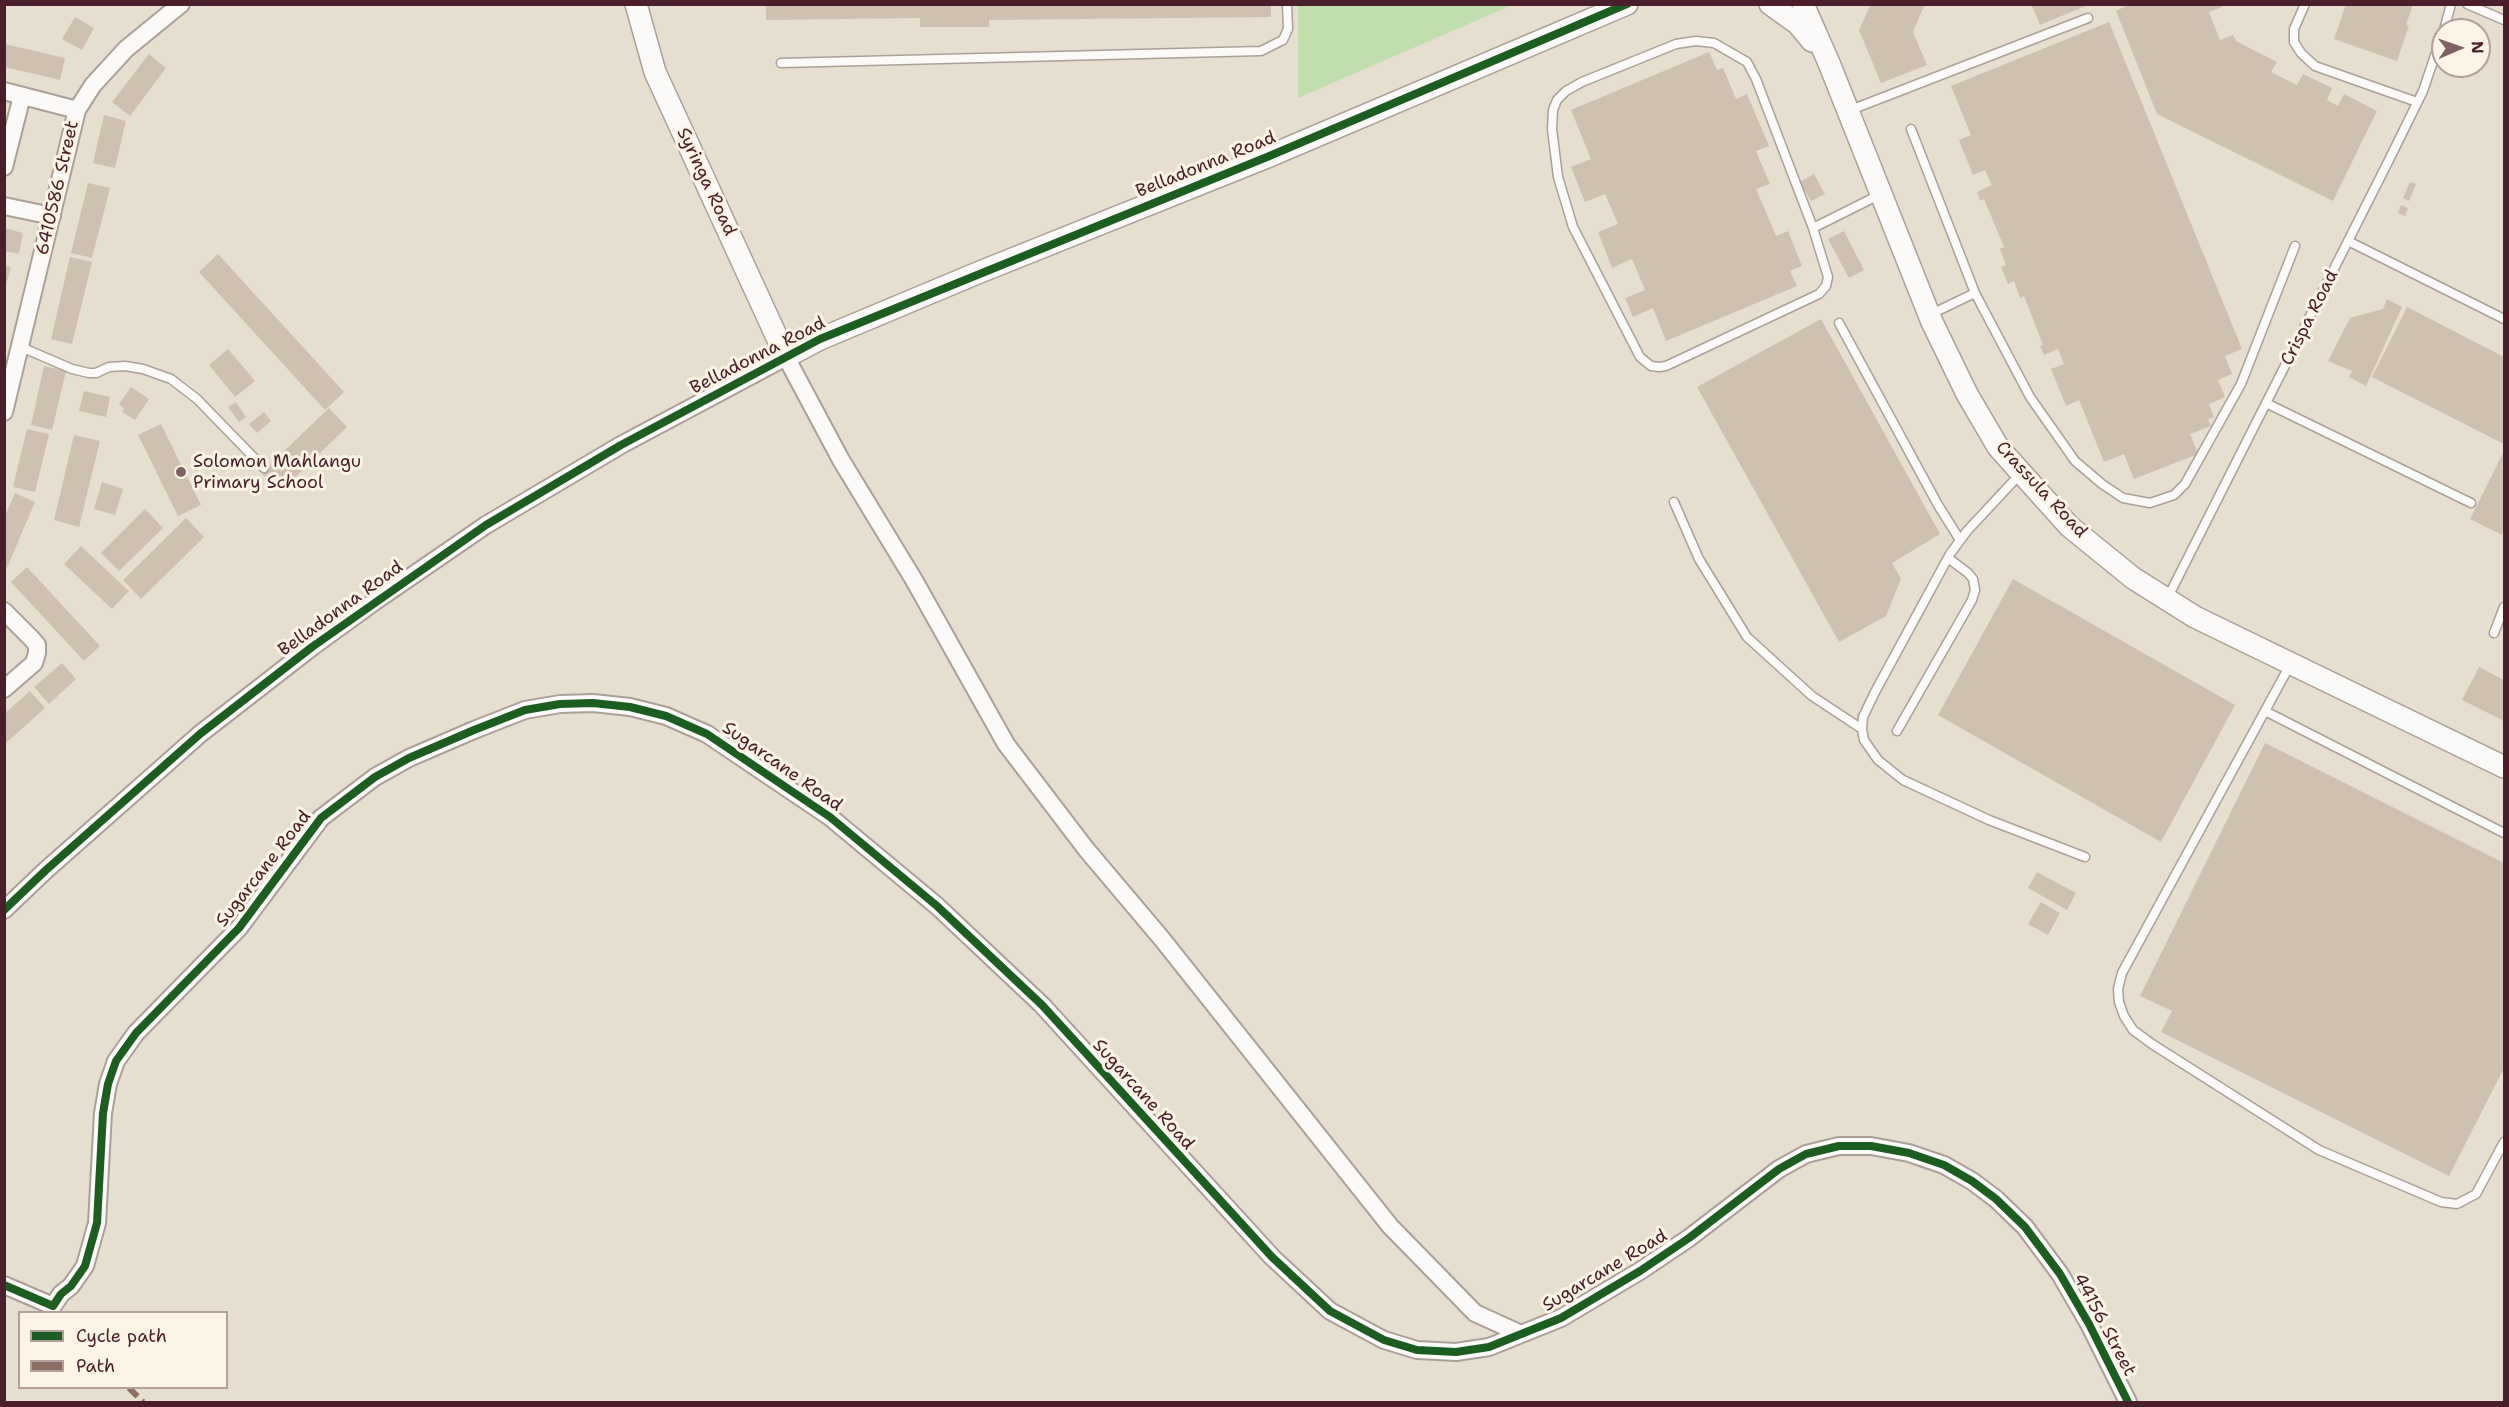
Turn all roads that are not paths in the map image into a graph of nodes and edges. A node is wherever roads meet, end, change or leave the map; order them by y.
1 (181, 4) edge
2 (636, 4) edge
3 (1287, 4) edge
4 (1628, 4) edge
5 (1770, 4) edge
6 (1803, 4) edge
7 (1817, 4) edge
8 (2305, 4) edge
9 (2467, 4) edge
10 (2088, 18) dead end
11 (2505, 20) edge
12 (1820, 44) junction
13 (782, 63) dead end
14 (1829, 63) junction
15 (2431, 64) edge
16 (4, 91) edge
17 (22, 96) junction
18 (2417, 102) junction
19 (77, 110) junction
20 (1848, 111) junction
21 (1911, 129) dead end
22 (4, 167) edge
23 (1881, 194) junction
24 (4, 206) edge
25 (52, 216) junction
26 (1813, 228) junction
27 (2348, 241) junction
28 (2295, 246) dead end
29 (1975, 293) junction
30 (1929, 315) junction
31 (2505, 319) edge
32 (1839, 323) dead end
33 (21, 347) junction
34 (786, 357) junction
35 (2266, 404) junction
36 (4, 412) edge
37 (264, 468) dead end
38 (2021, 473) junction
39 (1674, 502) dead end
40 (2471, 503) dead end
41 (1960, 540) junction
42 (1948, 558) junction
43 (2167, 599) junction
44 (2505, 607) edge
45 (4, 611) edge
46 (2494, 633) dead end
47 (2291, 665) junction
48 (4, 689) edge
49 (2265, 711) junction
50 (1862, 729) junction
51 (1898, 731) dead end
52 (2505, 767) edge
53 (2505, 833) edge
54 (2085, 857) dead end
55 (4, 910) edge
56 (2505, 1142) edge
57 (1689, 1238) joint
58 (4, 1285) edge
59 (1519, 1334) junction
60 (2128, 1402) edge

1 - 19 street, 6410586 Street
2 - 34 street, Syringa Road
3 - 13 lane
4 - 34 street, Belladonna Road
5 - 14 street
6 - 12 street, Crassula Road
7 - 12 street
8 - 18 lane
9 - 11 lane
10 - 20 lane
12 - 14 street, Crassula Road
14 - 20 street, Crassula Road
15 - 18 lane, Crispa Road
16 - 17 street
17 - 19 street
17 - 22 street
18 - 27 lane, Crispa Road
19 - 25 street, 6410586 Street
20 - 23 street, Crassula Road
21 - 29 lane
23 - 26 lane
23 - 30 street, Crassula Road
24 - 25 street
25 - 33 street, 6410586 Street
26 - 26 lane
27 - 31 lane
27 - 35 lane, Crispa Road
28 - 29 lane
29 - 30 lane
30 - 38 street, Crassula Road
32 - 41 lane
33 - 36 street, 6410586 Street
33 - 37 lane
34 - 55 street, Belladonna Road
34 - 59 street
35 - 40 lane
35 - 43 lane, Crispa Road
38 - 41 lane
38 - 43 street, Crassula Road
39 - 50 lane
41 - 42 lane
42 - 50 lane
42 - 51 lane
43 - 47 street, Crassula Road
44 - 46 lane
45 - 48 street
47 - 49 lane
47 - 52 street, Crassula Road
49 - 53 lane
49 - 56 lane
50 - 54 lane
57 - 59 street, Sugarcane Road
57 - 60 street, 44156 Street
58 - 59 street, Sugarcane Road

